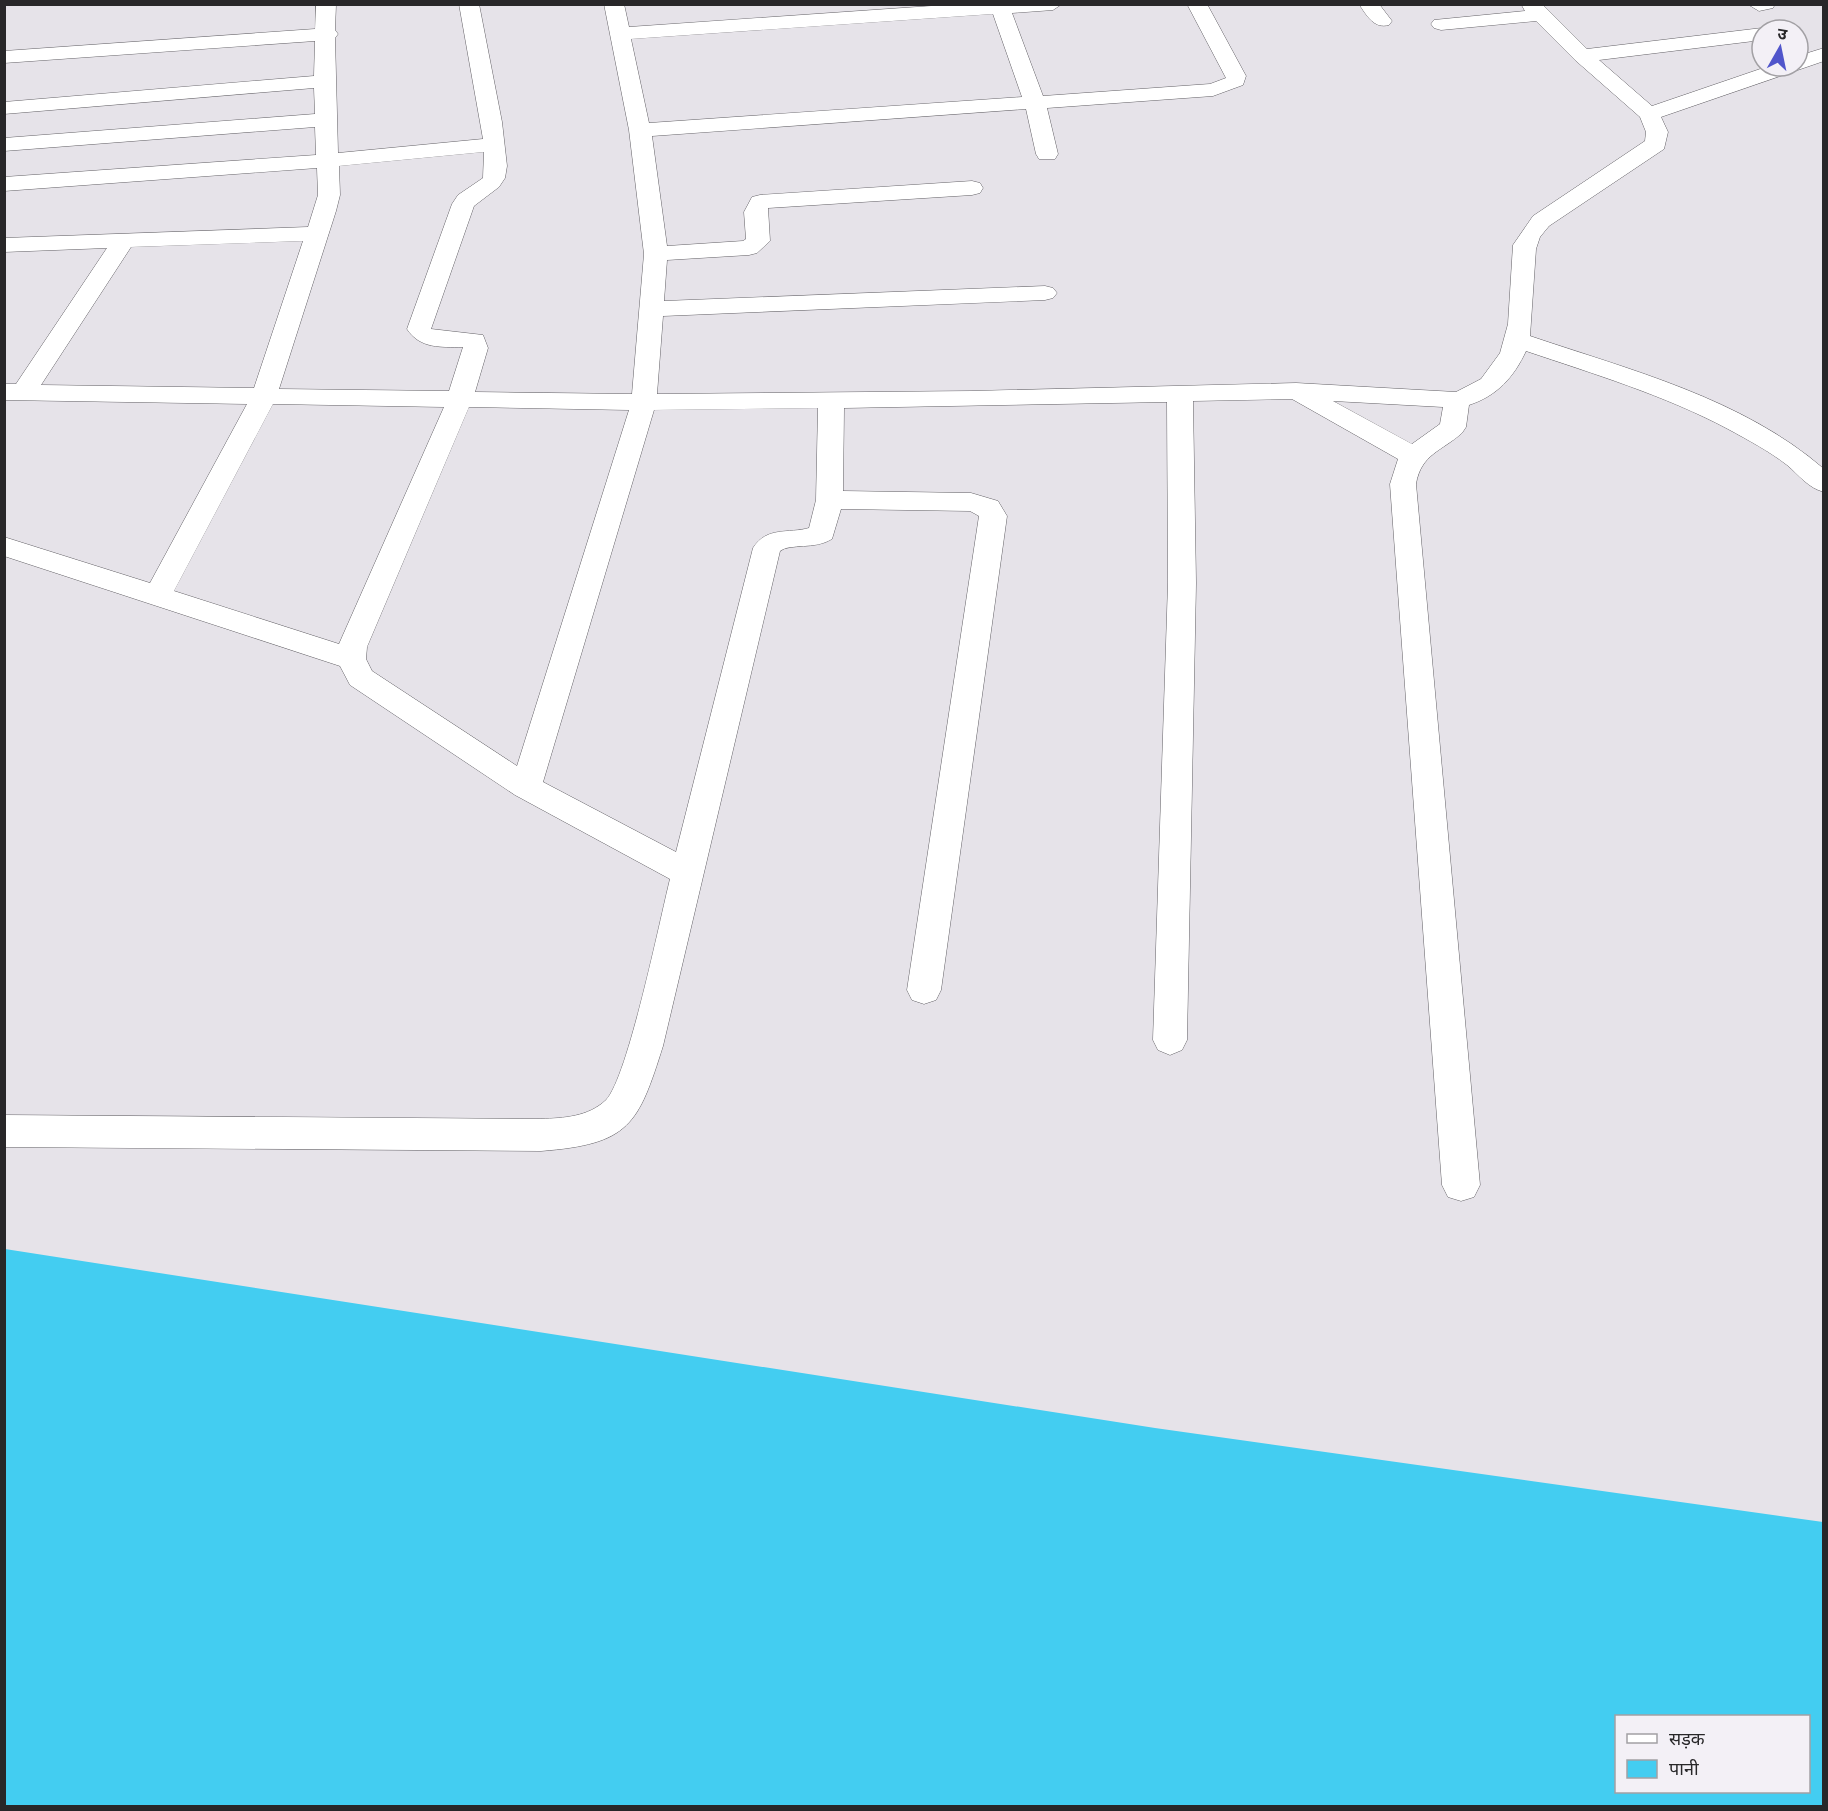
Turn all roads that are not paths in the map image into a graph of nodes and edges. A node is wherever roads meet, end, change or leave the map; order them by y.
1 (326, 4) edge
2 (469, 4) edge
3 (614, 4) edge
4 (1053, 4) edge
5 (1197, 4) edge
6 (1368, 4) edge
7 (999, 7) edge
8 (1536, 10) edge
9 (1382, 21) dead end
10 (1441, 24) dead end
11 (328, 34) junction
12 (620, 34) junction
13 (1750, 35) edge
14 (1582, 56) junction
15 (4, 57) edge
16 (1754, 78) edge
17 (324, 81) junction
18 (1035, 102) junction
19 (4, 108) edge
20 (1648, 114) junction
21 (326, 120) junction
22 (640, 130) junction
23 (494, 144) junction
24 (4, 145) edge
25 (1047, 154) dead end
26 (328, 161) junction
27 (4, 184) edge
28 (972, 188) dead end
29 (318, 234) junction
30 (125, 239) junction
31 (4, 245) edge
32 (656, 255) junction
33 (1046, 293) dead end
34 (651, 309) junction
35 (1519, 340) junction
36 (1296, 391) junction
37 (14, 392) edge
38 (1180, 394) junction
39 (263, 398) junction
40 (1457, 399) junction
41 (459, 401) junction
42 (831, 401) junction
43 (644, 402) junction
44 (1413, 456) junction
45 (1824, 484) edge
46 (829, 500) junction
47 (4, 546) edge
48 (157, 596) junction
49 (351, 659) junction
50 (526, 788) junction
51 (687, 873) junction
52 (924, 990) dead end
53 (1170, 1040) dead end
54 (4, 1131) edge
55 (1461, 1185) dead end

1 - 11 street
2 - 23 street
3 - 12 street
4 - 7 street
5 - 18 street
6 - 9 street
7 - 12 street
7 - 18 street
8 - 10 street
8 - 14 street
11 - 15 street
11 - 17 street
12 - 22 street
13 - 14 street
14 - 20 street
16 - 20 street
17 - 19 street
17 - 21 street
18 - 22 street
18 - 25 street
20 - 35 street
21 - 24 street
21 - 26 street
22 - 32 street
23 - 26 street
23 - 41 street
26 - 27 street
26 - 29 street
28 - 32 street
29 - 30 street
29 - 39 street
30 - 31 street
30 - 37 street
32 - 34 street
33 - 34 street
34 - 43 street
35 - 40 street
35 - 45 street
36 - 38 street
36 - 40 street
36 - 44 street
37 - 39 street
38 - 42 street
38 - 53 street
39 - 41 street
39 - 48 street
40 - 44 street
41 - 43 street
41 - 49 street
42 - 43 street
42 - 46 street
43 - 50 street
44 - 55 street
46 - 51 street
46 - 52 street
47 - 48 street
48 - 49 street
49 - 50 street
50 - 51 street
51 - 54 street

